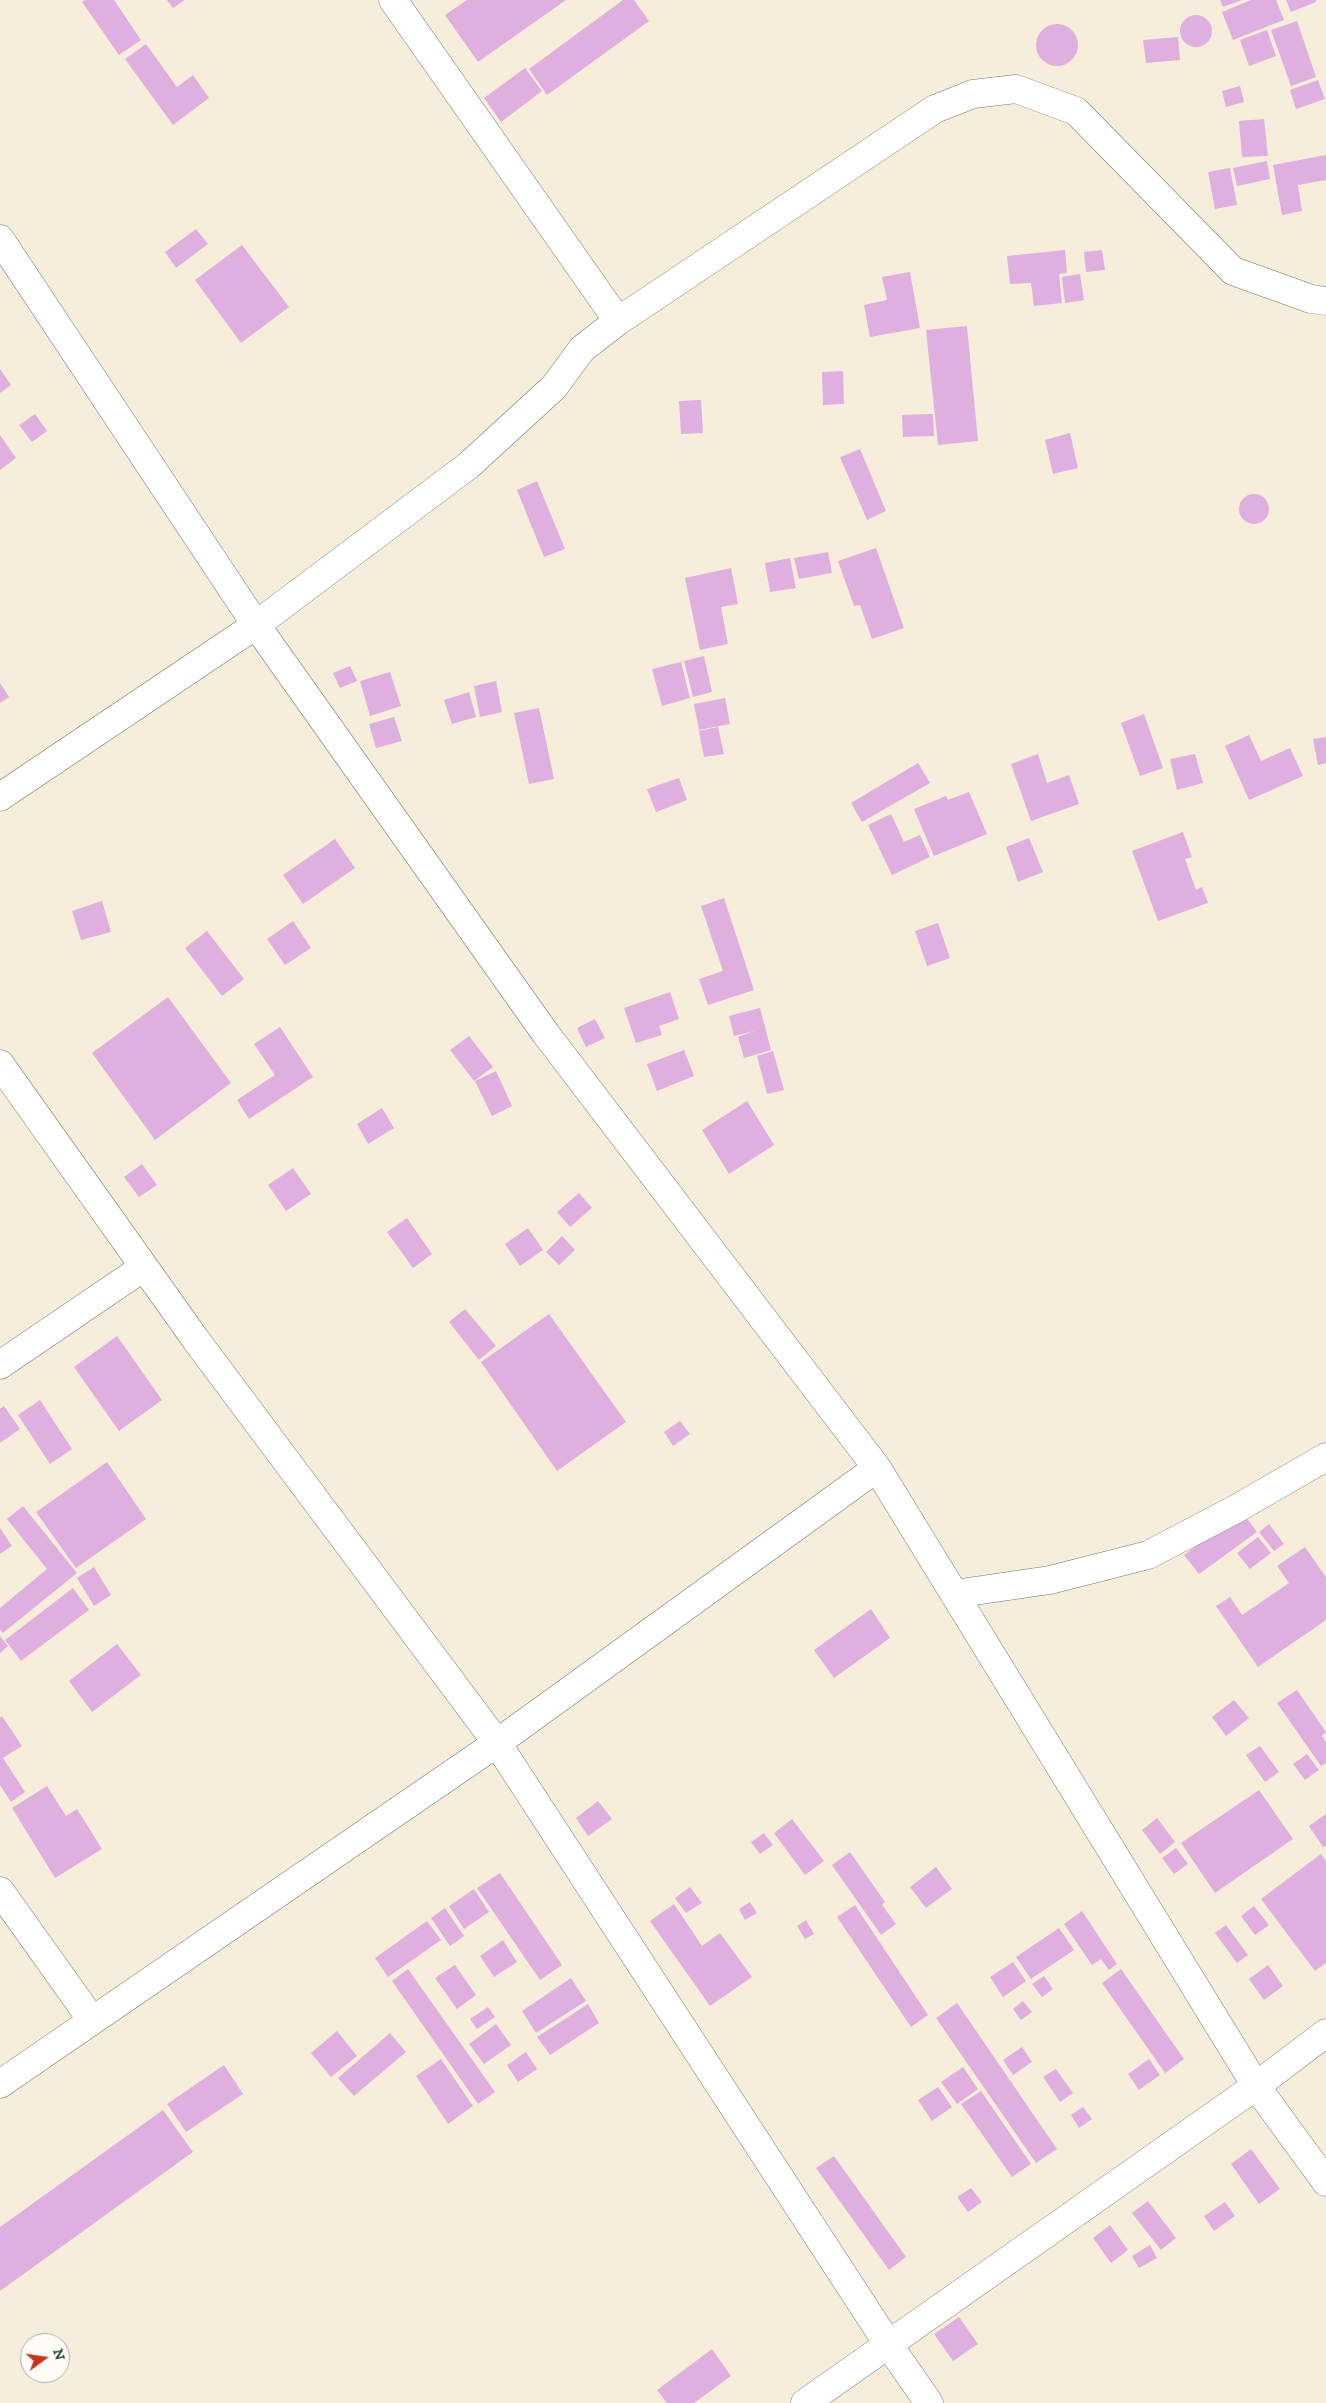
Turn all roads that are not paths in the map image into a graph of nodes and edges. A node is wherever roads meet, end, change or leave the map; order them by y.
1 (393, 0) edge
2 (0, 239) edge
3 (1326, 301) edge
4 (618, 321) junction
5 (256, 626) junction
6 (0, 797) edge
7 (0, 1064) edge
8 (144, 1267) junction
9 (0, 1365) edge
10 (1326, 1457) edge
11 (877, 1468) junction
12 (954, 1594) junction
13 (497, 1743) junction
14 (0, 1891) edge
15 (92, 2020) junction
16 (1326, 2033) edge
17 (0, 2084) edge
18 (1256, 2086) junction
19 (1326, 2182) edge
20 (888, 2344) junction
21 (805, 2403) edge
22 (929, 2403) edge

1 - 4 street
2 - 5 street
3 - 4 street
4 - 5 street
5 - 6 street
5 - 11 street
7 - 8 street
8 - 9 street
8 - 13 street
10 - 12 street
11 - 12 street
11 - 13 street
12 - 18 street
13 - 15 street
13 - 20 street
14 - 15 street
15 - 17 street
16 - 18 street
18 - 19 street
18 - 20 street
20 - 21 street
20 - 22 street

